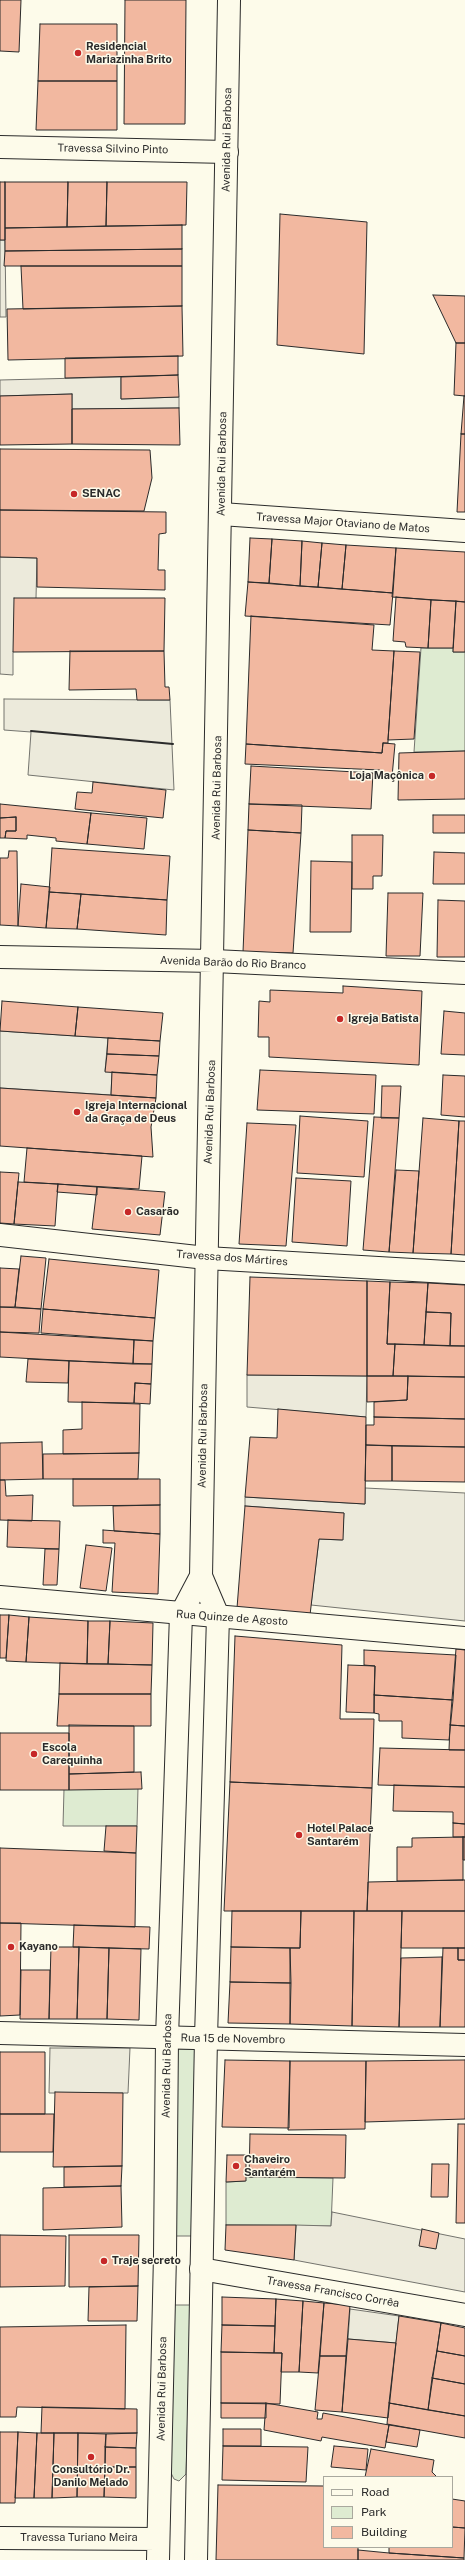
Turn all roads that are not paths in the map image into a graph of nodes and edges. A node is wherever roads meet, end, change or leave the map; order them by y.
1 (229, 0) edge
2 (0, 147) edge
3 (227, 152) junction
4 (221, 514) junction
5 (465, 531) edge
6 (0, 957) edge
7 (214, 962) junction
8 (465, 973) edge
9 (0, 1235) edge
10 (206, 1258) junction
11 (465, 1273) edge
12 (201, 1576) junction
13 (0, 1597) edge
14 (181, 1614) junction
15 (218, 1616) junction
16 (465, 1638) edge
17 (0, 2033) edge
18 (167, 2038) junction
19 (206, 2038) junction
20 (465, 2046) edge
21 (201, 2268) junction
22 (465, 2315) edge
23 (0, 2538) edge
24 (158, 2539) junction
25 (158, 2560) edge
26 (196, 2560) edge

1 - 3 main road, Avenida Rui Barbosa
2 - 3 main road, Travessa Silvino Pinto
3 - 4 main road, Avenida Rui Barbosa
4 - 5 main road, Travessa Major Otaviano de Matos
4 - 7 main road, Avenida Rui Barbosa
6 - 7 main road, Avenida Barão do Rio Branco
7 - 8 main road, Avenida Barão do Rio Branco
7 - 10 main road, Avenida Rui Barbosa
9 - 10 main road, Travessa dos Mártires
10 - 11 main road, Travessa dos Mártires
10 - 12 main road, Avenida Rui Barbosa
12 - 14 main road, Avenida Rui Barbosa
12 - 15 main road, Avenida Rui Barbosa
13 - 14 main road, Rua Quinze de Agosto
14 - 15 main road, Rua Quinze de Agosto
14 - 18 main road, Avenida Rui Barbosa
15 - 16 main road, Rua Quinze de Agosto
15 - 19 main road, Avenida Rui Barbosa
17 - 18 main road, Rua 15 de Novembro
18 - 19 main road, Rua 15 de Novembro
18 - 24 main road, Avenida Rui Barbosa
19 - 20 main road, Rua 15 de Novembro
19 - 21 main road, Avenida Rui Barbosa
21 - 22 main road, Travessa Francisco Corrêa
21 - 26 main road, Avenida Rui Barbosa
23 - 24 main road, Travessa Turiano Meira
24 - 25 main road, Avenida Rui Barbosa

